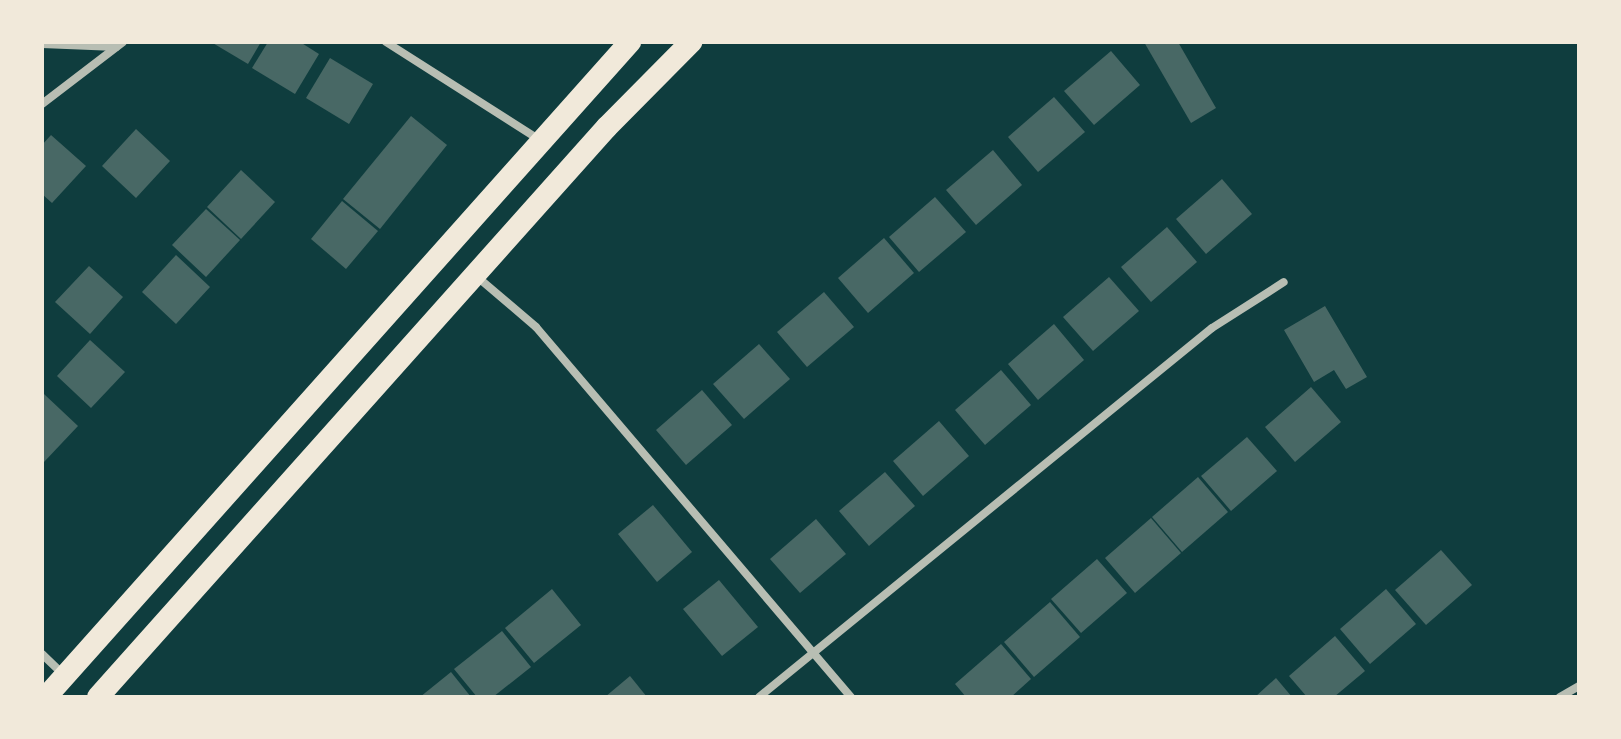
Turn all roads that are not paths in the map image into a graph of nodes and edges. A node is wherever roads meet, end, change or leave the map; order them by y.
1 (386, 42) edge
2 (630, 42) edge
3 (691, 42) edge
4 (42, 44) edge
5 (120, 45) edge
6 (42, 104) edge
7 (541, 141) junction
8 (475, 274) junction
9 (1284, 282) dead end
10 (814, 651) junction
11 (42, 654) edge
12 (65, 676) junction
13 (1579, 686) edge
14 (46, 697) edge
15 (98, 697) edge
16 (759, 697) edge
17 (851, 697) edge
18 (1560, 697) edge

1 - 7 street
2 - 7 highway
3 - 8 highway
4 - 5 street
5 - 6 street
7 - 12 highway
8 - 10 street
8 - 15 highway
9 - 10 street
10 - 16 street
10 - 17 street
11 - 12 street
12 - 14 highway
13 - 18 street

